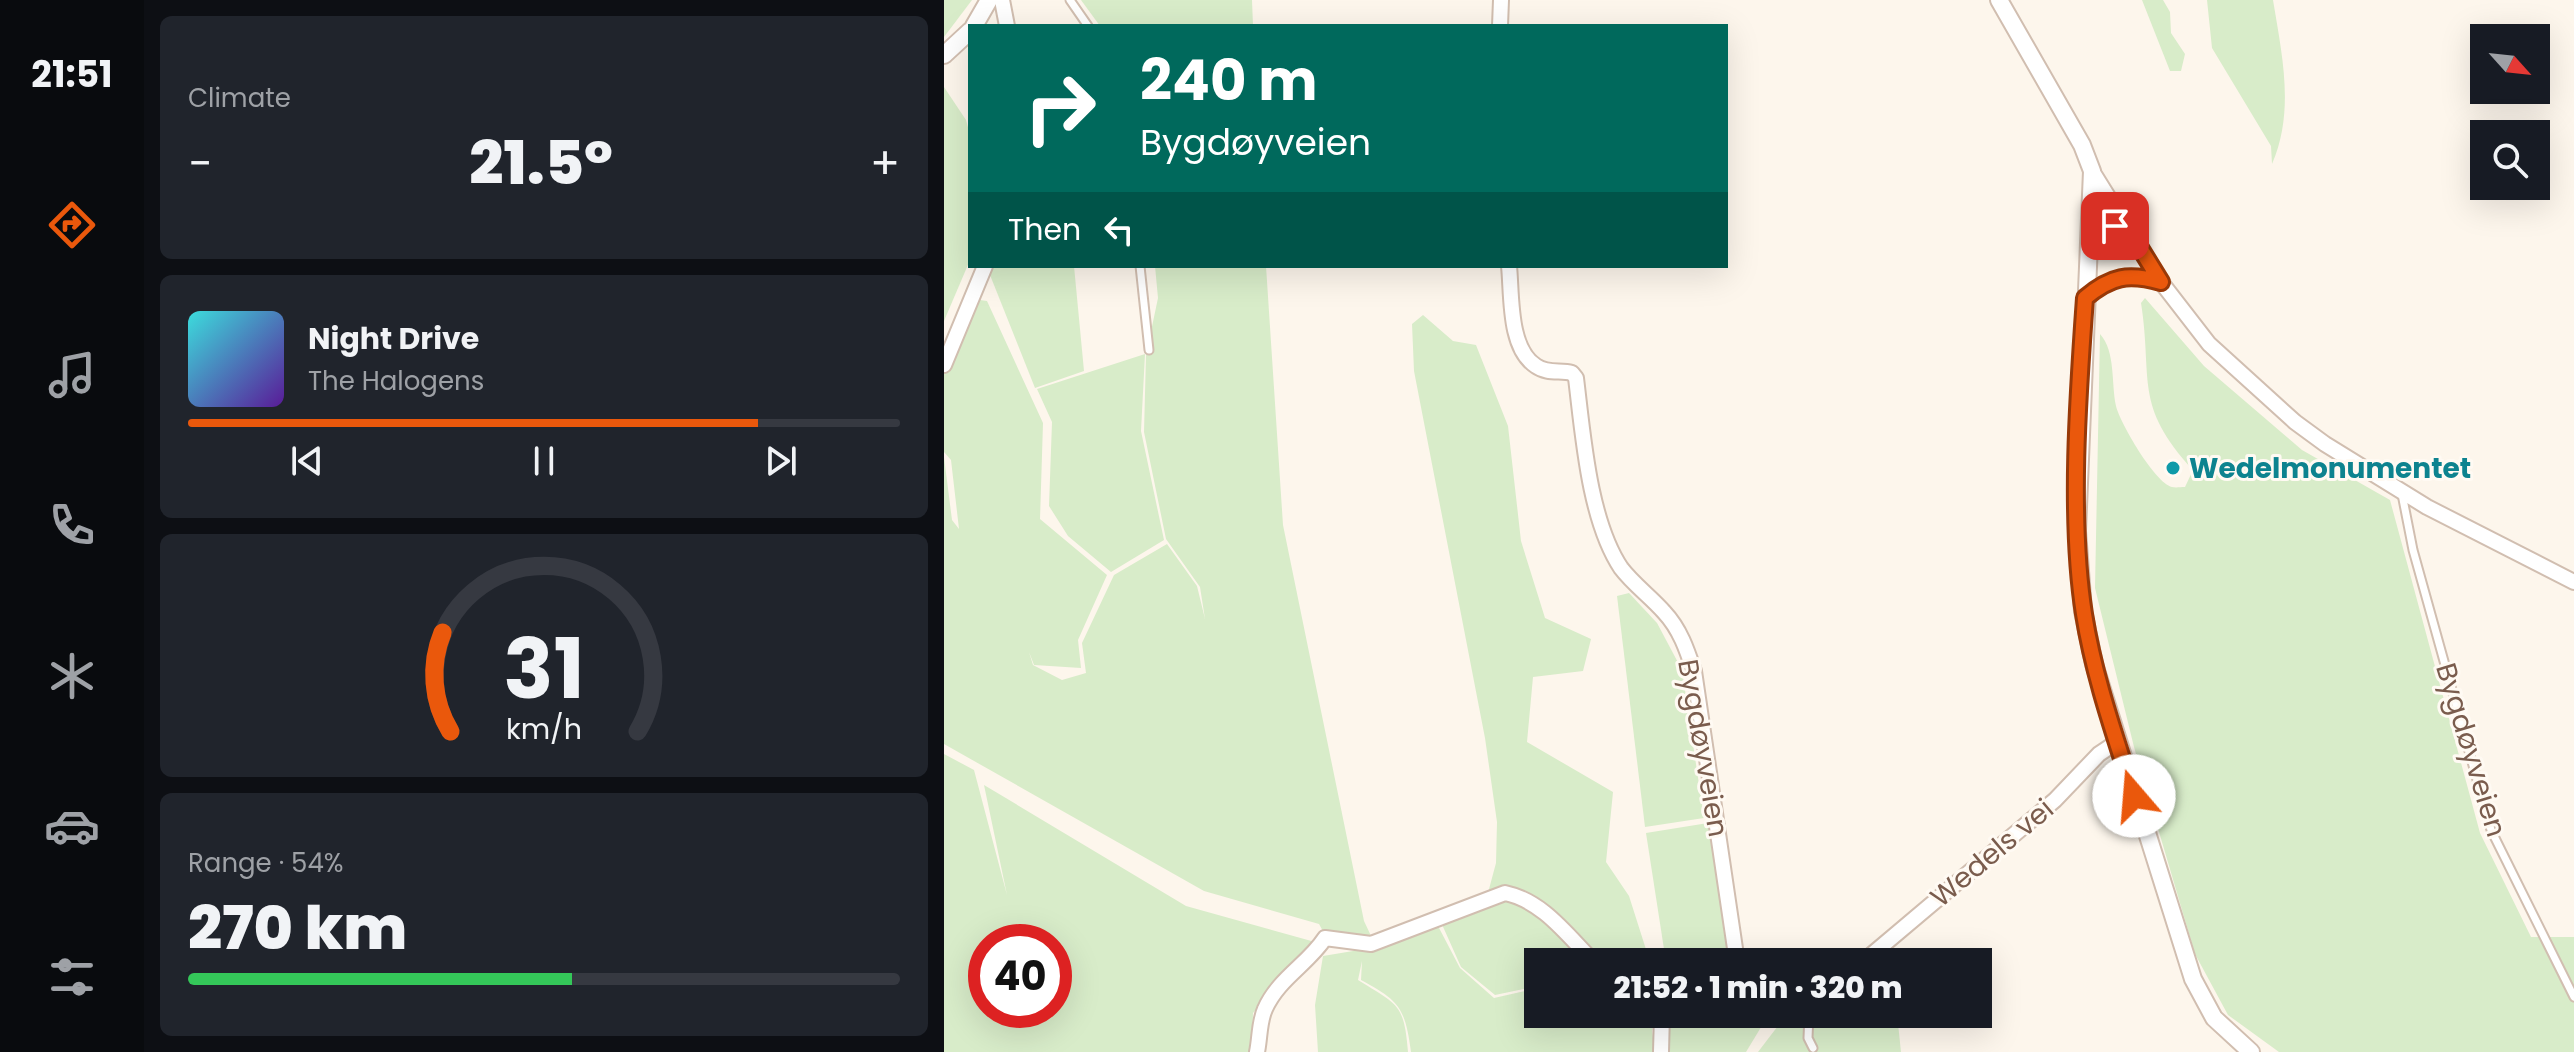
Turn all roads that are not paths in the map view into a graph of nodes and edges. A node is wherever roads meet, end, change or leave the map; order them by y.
1 (989, 0) edge
2 (1002, 0) edge
3 (1070, 0) edge
4 (1501, 0) edge
5 (1999, 0) edge
6 (974, 24) edge
7 (1007, 24) edge
8 (1087, 24) edge
9 (1500, 24) edge
10 (968, 32) edge
11 (944, 55) edge
12 (2092, 171) junction
13 (2129, 230) junction
14 (2091, 233) junction
15 (984, 268) edge
16 (1140, 268) edge
17 (1509, 268) edge
18 (2161, 282) junction
19 (2085, 298) junction
20 (1149, 350) dead end
21 (944, 365) edge
22 (2402, 491) junction
23 (2574, 582) edge
24 (2117, 742) junction
25 (1581, 948) edge
26 (1735, 948) edge
27 (1880, 948) edge
28 (2574, 997) edge
29 (1662, 1028) edge
30 (1808, 1028) edge
31 (1813, 1048) dead end
32 (1257, 1052) edge
33 (1661, 1052) edge
34 (2251, 1052) edge

1 - 6 street
2 - 7 street
3 - 8 lane
4 - 9 street
5 - 12 street
10 - 11 street
12 - 13 street
12 - 14 street
13 - 14 street
13 - 18 street
14 - 19 street
15 - 21 street
16 - 20 lane
17 - 26 street, Bygdøyveien
18 - 19 street
18 - 22 street
19 - 24 street
22 - 23 street
22 - 28 lane, Bygdøyveien
24 - 27 street, Wedels vei
24 - 34 street
25 - 32 street
29 - 33 street
30 - 31 lane

